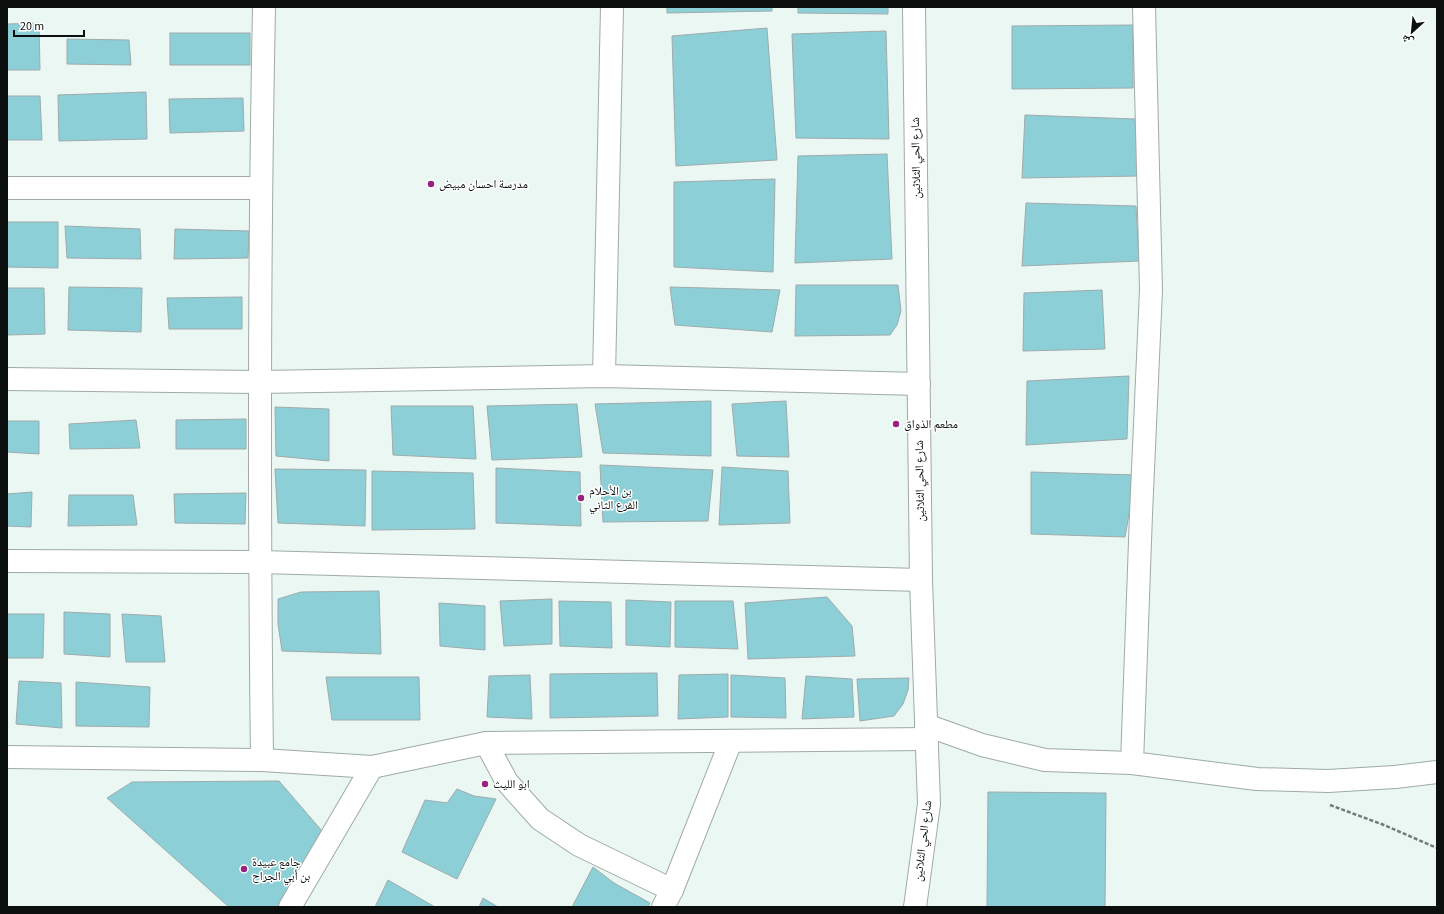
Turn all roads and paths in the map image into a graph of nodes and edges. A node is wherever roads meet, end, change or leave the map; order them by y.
1 (264, 7) edge
2 (612, 7) edge
3 (914, 7) edge
4 (1144, 7) edge
5 (7, 188) edge
6 (260, 188) junction
7 (604, 376) junction
8 (7, 379) edge
9 (260, 382) junction
10 (919, 384) junction
11 (7, 561) edge
12 (260, 562) junction
13 (921, 580) junction
14 (927, 732) junction
15 (731, 741) junction
16 (486, 743) junction
17 (7, 757) edge
18 (262, 760) junction
19 (1132, 763) junction
20 (372, 767) junction
21 (1437, 772) edge
22 (1324, 803) dead end
23 (1437, 848) edge
24 (668, 898) edge
25 (290, 907) edge
26 (915, 907) edge

1 - 6 street
2 - 7 street
3 - 10 street, شارع الحي الثلاثين
4 - 19 street
5 - 6 street
6 - 9 street
7 - 9 street
7 - 10 street
8 - 9 street
9 - 12 street
10 - 13 street, شارع الحي الثلاثين
11 - 12 street
12 - 13 street
12 - 18 street
13 - 14 street, شارع الحي الثلاثين
14 - 15 street
14 - 19 street
14 - 26 street, شارع الحي الثلاثين
15 - 16 street
15 - 24 street
16 - 20 street
16 - 24 street
17 - 18 street
18 - 20 street
19 - 21 street
20 - 25 street
22 - 23 path

